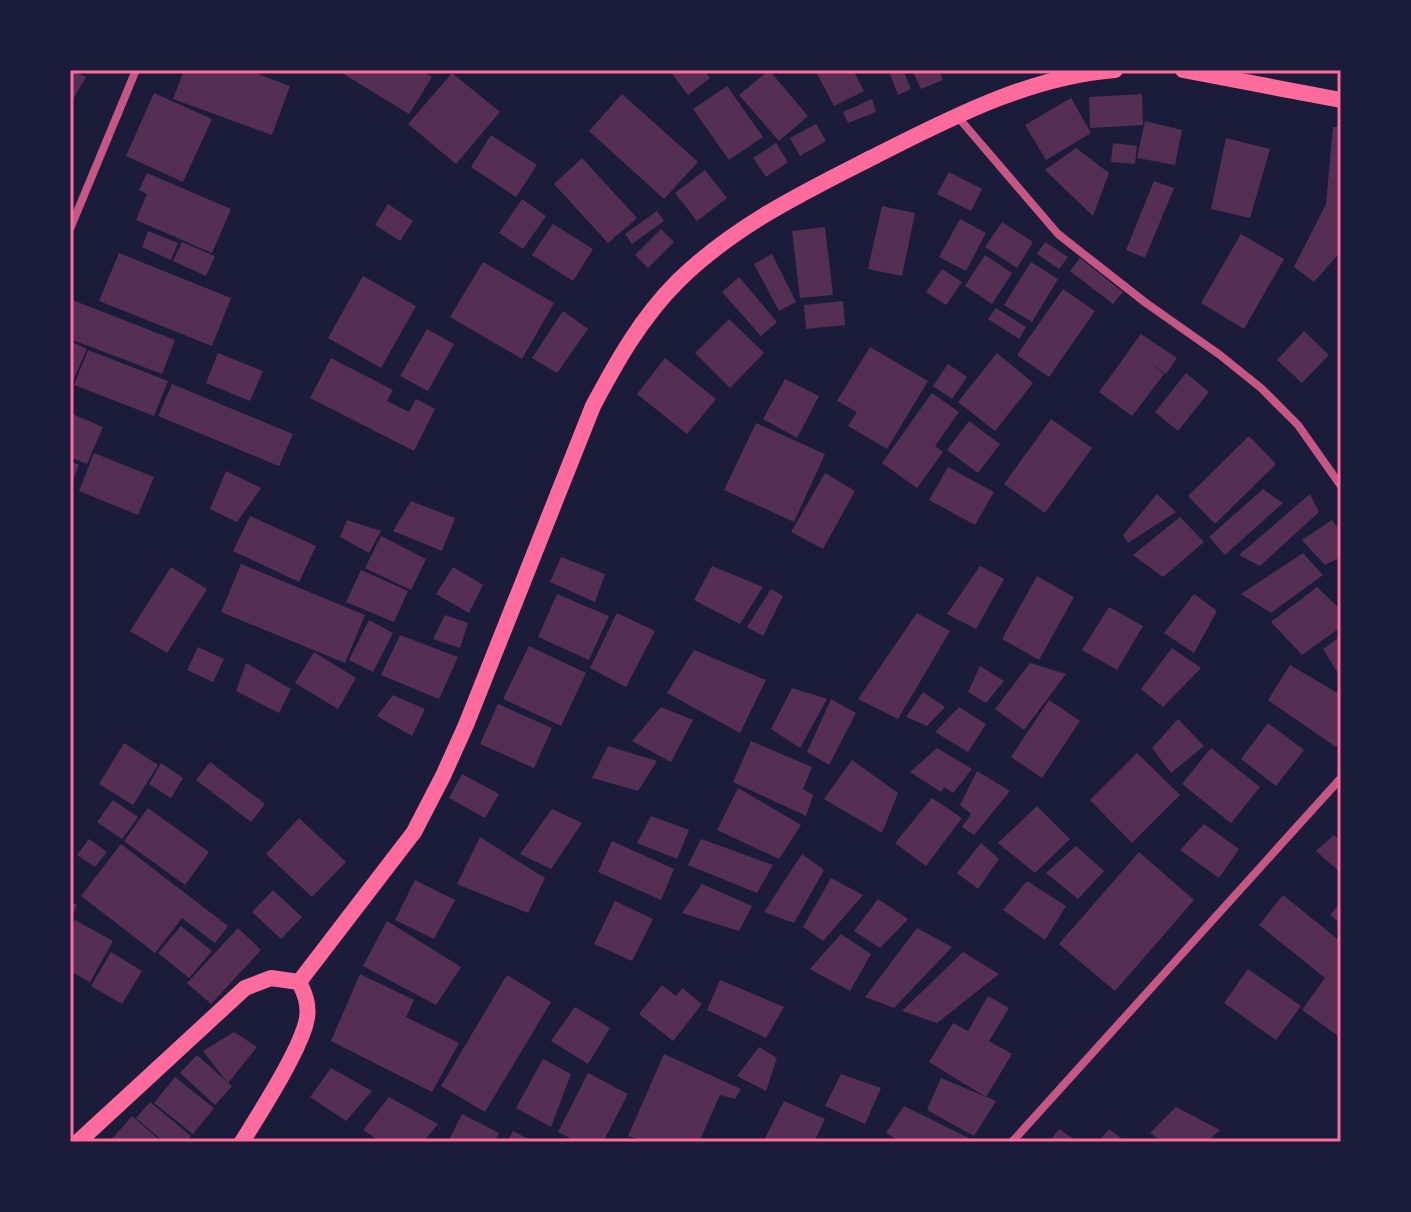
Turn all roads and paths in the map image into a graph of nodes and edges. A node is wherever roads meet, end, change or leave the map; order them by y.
1 (136, 70) edge
2 (1115, 70) edge
3 (1183, 70) edge
4 (1341, 100) edge
5 (957, 115) junction
6 (70, 229) edge
7 (1341, 486) edge
8 (1341, 778) edge
9 (299, 982) junction
10 (78, 1142) edge
11 (242, 1142) edge
12 (1012, 1142) edge

1 - 6 street
2 - 5 main road
3 - 4 main road
5 - 7 street
5 - 9 main road
8 - 12 street
9 - 10 main road
9 - 11 main road

